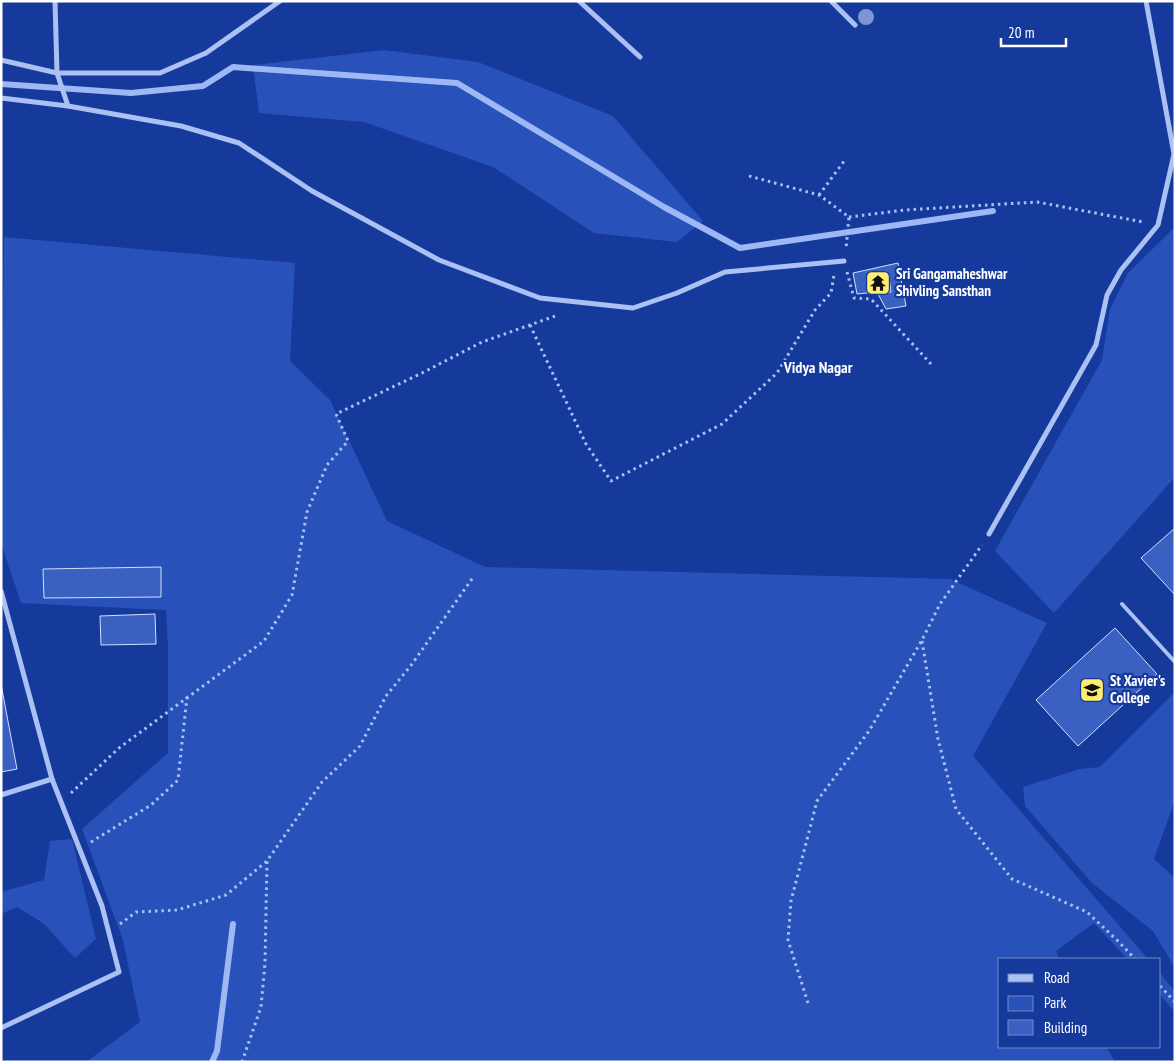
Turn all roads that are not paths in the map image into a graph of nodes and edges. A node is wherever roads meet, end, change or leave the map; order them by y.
1 (55, 1) edge
2 (280, 1) edge
3 (579, 1) edge
4 (831, 1) edge
5 (1146, 1) edge
6 (855, 25) dead end
7 (640, 56) dead end
8 (1, 60) edge
9 (57, 74) junction
10 (1, 98) edge
11 (68, 106) junction
12 (844, 261) road end
13 (990, 534) road end
14 (1, 591) edge
15 (1122, 604) dead end
16 (1175, 662) edge
17 (52, 779) junction
18 (1, 795) edge
19 (1, 1028) edge

1 - 9 street
2 - 9 street
3 - 7 street
4 - 6 street
5 - 13 street
8 - 9 street
9 - 11 street
10 - 11 street
11 - 12 street
14 - 17 street
15 - 16 lane
17 - 18 street
17 - 19 street

